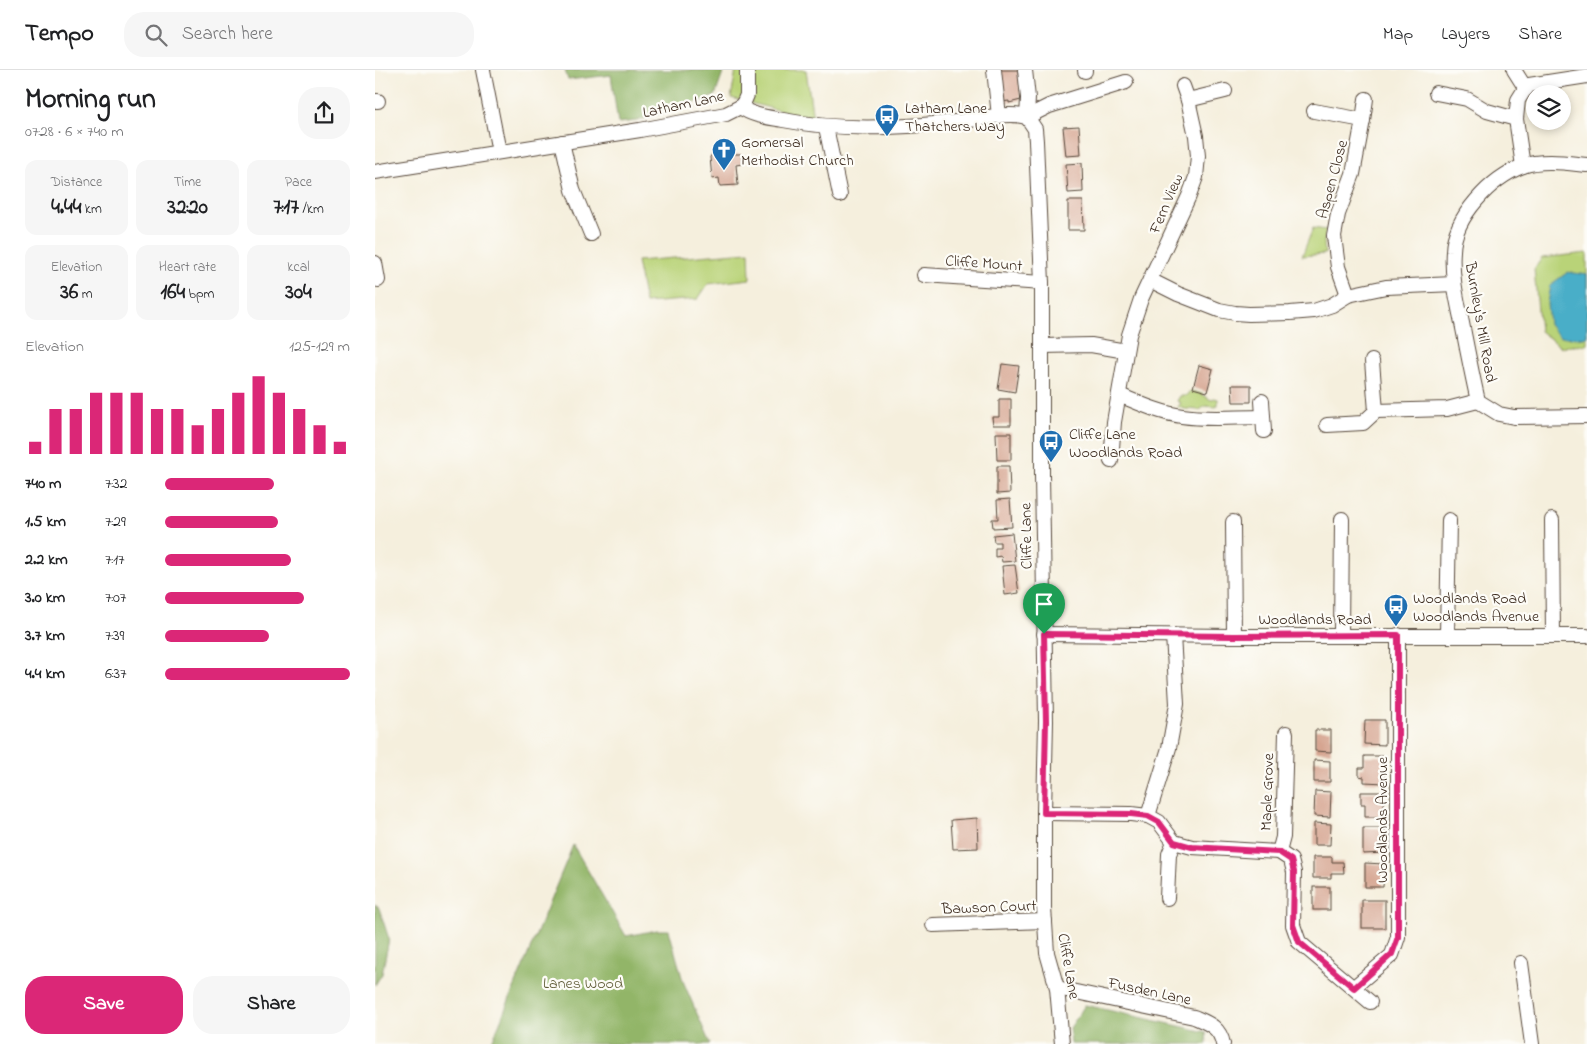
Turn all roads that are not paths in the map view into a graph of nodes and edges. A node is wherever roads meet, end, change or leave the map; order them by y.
1 (483, 70) edge
2 (747, 70) edge
3 (994, 70) edge
4 (1025, 70) edge
5 (1514, 70) edge
6 (1587, 76) edge
7 (1126, 82) dead end
8 (1529, 85) edge
9 (1183, 86) dead end
10 (1526, 88) joint
11 (1225, 91) dead end
12 (1436, 93) dead end
13 (1188, 100) junction
14 (1366, 100) dead end
15 (740, 107) junction
16 (1314, 112) dead end
17 (999, 116) junction
18 (1027, 117) junction
19 (1516, 119) junction
20 (1363, 120) junction
21 (826, 127) junction
22 (562, 142) junction
23 (499, 152) junction
24 (1587, 165) edge
25 (1523, 166) junction
26 (375, 170) edge
27 (840, 195) dead end
28 (591, 234) dead end
29 (375, 263) edge
30 (923, 275) dead end
31 (379, 280) dead end
32 (1150, 280) junction
33 (1042, 284) junction
34 (1454, 284) junction
35 (1348, 295) junction
36 (1042, 346) junction
37 (1126, 351) junction
38 (1372, 361) dead end
39 (1119, 395) junction
40 (1262, 401) dead end
41 (1478, 401) junction
42 (1376, 411) junction
43 (1587, 416) edge
44 (1327, 425) dead end
45 (1111, 461) dead end
46 (1342, 519) dead end
47 (1449, 520) dead end
48 (1552, 520) dead end
49 (1233, 522) dead end
50 (1044, 634) junction
51 (1173, 635) junction
52 (1398, 635) junction
53 (1447, 635) junction
54 (1234, 636) junction
55 (1341, 636) junction
56 (1553, 636) junction
57 (1587, 636) edge
58 (1285, 733) dead end
59 (1044, 813) junction
60 (1148, 816) junction
61 (1174, 842) junction
62 (1279, 852) junction
63 (1167, 898) dead end
64 (1045, 922) junction
65 (933, 925) dead end
66 (1521, 963) dead end
67 (1057, 988) junction
68 (1354, 988) junction
69 (1370, 1002) dead end
70 (1062, 1044) edge
71 (1223, 1044) edge
72 (1532, 1044) edge

1 - 23 street
2 - 15 street
3 - 17 street
4 - 18 street
5 - 10 street
6 - 8 street
7 - 18 street
9 - 13 street, Fern View
10 - 19 street
11 - 13 street
12 - 19 street
13 - 32 street, Fern View
14 - 20 street
15 - 21 street, Latham Lane
15 - 22 street, Latham Lane
16 - 20 street, Aspen Close
17 - 18 street, Latham Lane
17 - 21 street, Latham Lane
18 - 33 street, Cliffe Lane
19 - 25 street
20 - 35 street, Aspen Close
21 - 27 street
22 - 23 street, Latham Lane
22 - 28 street
23 - 26 street, Latham Lane
24 - 25 street, Burnley's Mill Road
25 - 34 street, Burnley's Mill Road
29 - 31 street
30 - 33 street, Cliffe Mount
32 - 35 street
32 - 37 street, Fern View
33 - 36 street, Cliffe Lane
34 - 35 street
34 - 41 street, Burnley's Mill Road
36 - 37 street
36 - 50 street, Cliffe Lane
37 - 39 street, Fern View
38 - 42 street
39 - 40 street
39 - 45 street, Fern View
41 - 42 street
41 - 43 street, Burnley's Mill Road
42 - 44 street
46 - 55 street
47 - 53 street
48 - 56 street
49 - 54 street
50 - 51 street, Woodlands Road
50 - 59 street, Cliffe Lane
51 - 54 street, Woodlands Road
51 - 60 street
52 - 53 street, Woodlands Road
52 - 55 street, Woodlands Road
52 - 68 street, Woodlands Avenue
53 - 56 street, Woodlands Road
54 - 55 street, Woodlands Road
56 - 57 street, Woodlands Road
58 - 62 street, Maple Grove
59 - 60 street
59 - 64 street, Cliffe Lane
60 - 61 street
61 - 62 street
61 - 63 street
62 - 68 street
64 - 65 street, Bawson Court
64 - 67 street, Cliffe Lane
66 - 72 street
67 - 70 street, Cliffe Lane
67 - 71 street, Fusden Lane
68 - 69 street

